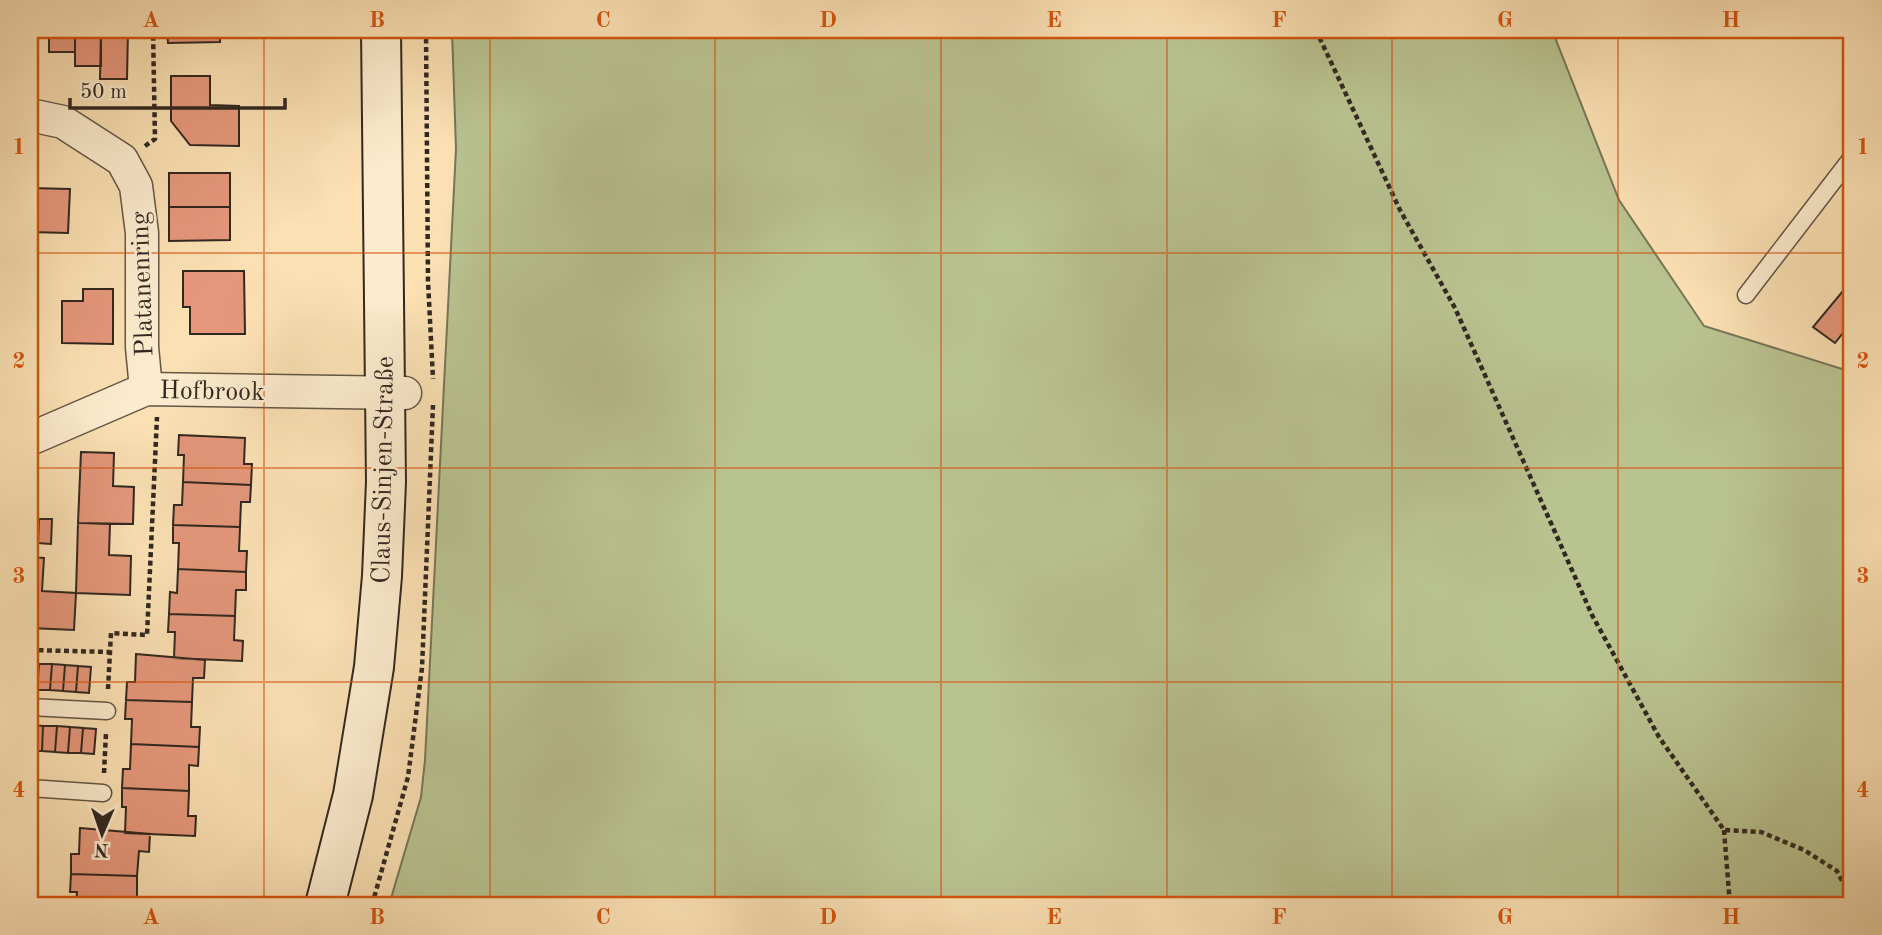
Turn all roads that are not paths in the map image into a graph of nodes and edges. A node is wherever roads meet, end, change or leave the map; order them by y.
1 (381, 30) edge
2 (406, 30) edge
3 (30, 115) edge
4 (1852, 158) edge
5 (1746, 295) dead end
6 (152, 389) junction
7 (395, 393) junction
8 (30, 439) edge
9 (30, 707) edge
10 (107, 711) road end
11 (30, 788) edge
12 (103, 793) road end
13 (325, 905) edge
14 (347, 905) edge

1 - 7 street, Claus-Sinjen-Straße
2 - 7 street, Claus-Sinjen-Straße
3 - 6 street, Platanenring
4 - 5 lane
6 - 7 street, Hofbrook
6 - 8 street, Hofbrook
7 - 13 street, Claus-Sinjen-Straße
7 - 14 street, Claus-Sinjen-Straße
9 - 10 lane
11 - 12 lane

